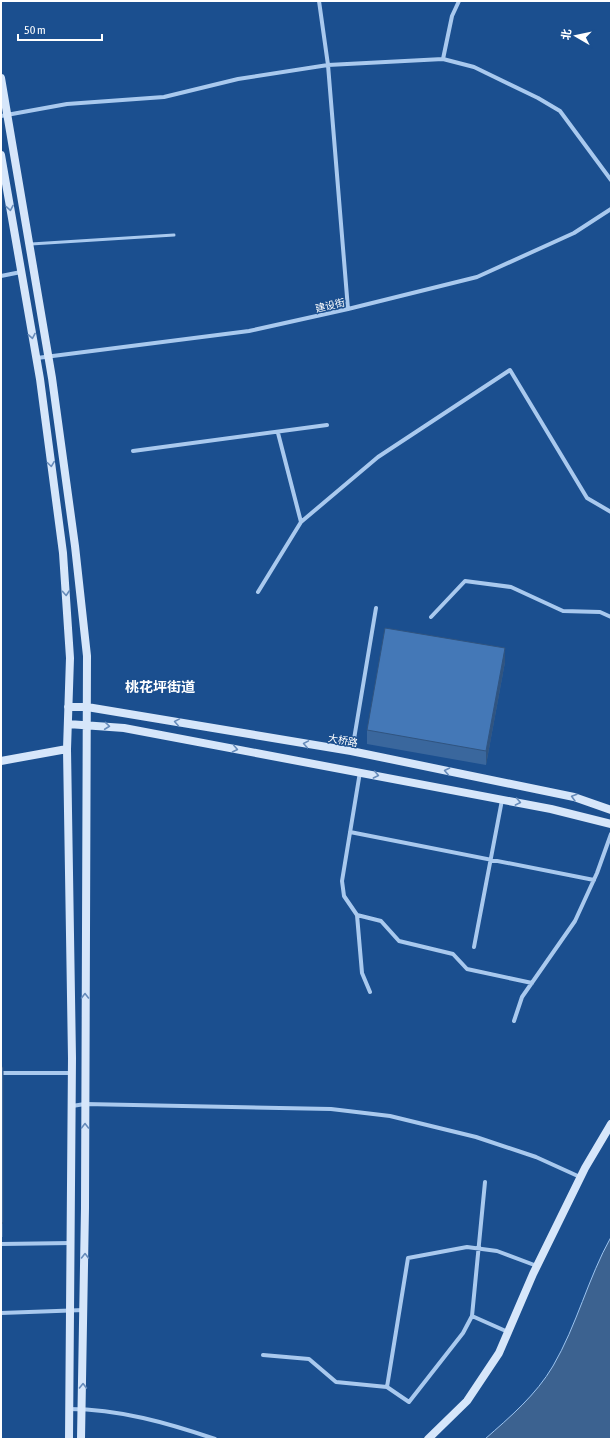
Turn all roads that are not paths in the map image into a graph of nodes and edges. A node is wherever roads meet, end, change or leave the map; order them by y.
1 (319, 1) edge
2 (459, 1) edge
3 (443, 59) junction
4 (328, 64) junction
5 (1, 78) edge
6 (4, 115) edge
7 (1, 156) edge
8 (611, 180) edge
9 (611, 209) edge
10 (174, 235) dead end
11 (29, 244) junction
12 (22, 272) junction
13 (1, 276) edge
14 (348, 309) junction
15 (48, 355) junction
16 (36, 358) junction
17 (327, 425) dead end
18 (278, 433) junction
19 (133, 452) dead end
20 (611, 512) edge
21 (301, 522) junction
22 (258, 592) dead end
23 (376, 608) dead end
24 (431, 617) dead end
25 (611, 617) edge
26 (68, 707) junction
27 (87, 707) junction
28 (68, 724) junction
29 (86, 724) junction
30 (67, 749) junction
31 (351, 751) junction
32 (1, 762) edge
33 (360, 772) junction
34 (502, 800) junction
35 (611, 810) edge
36 (611, 824) edge
37 (350, 832) junction
38 (611, 834) edge
39 (491, 860) junction
40 (594, 880) junction
41 (357, 915) junction
42 (474, 948) dead end
43 (532, 983) junction
44 (370, 992) dead end
45 (514, 1021) dead end
46 (1, 1073) edge
47 (72, 1073) junction
48 (85, 1104) junction
49 (72, 1106) junction
50 (611, 1124) edge
51 (580, 1177) junction
52 (485, 1182) dead end
53 (1, 1244) edge
54 (71, 1244) junction
55 (479, 1248) junction
56 (537, 1266) junction
57 (71, 1310) junction
58 (84, 1310) junction
59 (1, 1313) edge
60 (472, 1316) junction
61 (508, 1332) junction
62 (263, 1355) dead end
63 (387, 1387) junction
64 (69, 1409) junction
65 (82, 1409) junction
66 (69, 1439) edge
67 (81, 1439) edge
68 (215, 1439) edge
69 (428, 1439) edge

1 - 4 street
2 - 3 street
3 - 4 street
3 - 8 street
4 - 6 street
4 - 14 street
5 - 6 main road
6 - 11 main road
7 -> 12 main road
9 - 14 street, 建设街
10 - 11 lane
11 - 15 main road
12 - 13 street
12 -> 16 main road
14 - 15 street, 建设街
15 - 16 street, 建设街
15 - 27 main road
16 -> 26 main road
17 - 18 street
18 - 19 street
18 - 21 street
20 - 21 street
21 - 22 street
23 - 31 street
24 - 25 street
26 - 27 main road, 大桥路
26 - 28 main road
27 - 29 main road
31 -> 27 main road, 大桥路
28 - 29 main road
28 - 30 main road
29 -> 33 main road
48 -> 29 main road
30 - 32 main road
30 - 47 main road
35 -> 31 main road, 大桥路
33 -> 34 main road
33 - 37 street
34 -> 36 main road
34 - 39 street
37 - 39 street
37 - 41 street
38 - 40 street
39 - 40 street
39 - 42 street
40 - 43 street
41 - 43 street
41 - 44 street
43 - 45 street
46 - 47 street
47 - 49 main road
48 - 49 street
48 - 51 street
58 -> 48 main road
49 - 54 main road
50 - 51 main road
51 - 56 main road
52 - 55 street
53 - 54 street
54 - 57 main road
55 - 56 street
55 - 60 street
55 - 63 street
56 - 61 main road
57 - 58 street
57 - 59 street
57 - 64 main road
65 -> 58 main road
60 - 61 street
60 - 63 street
61 - 69 main road
62 - 63 street
64 - 65 street
64 - 66 main road
65 - 67 main road
65 - 68 street

